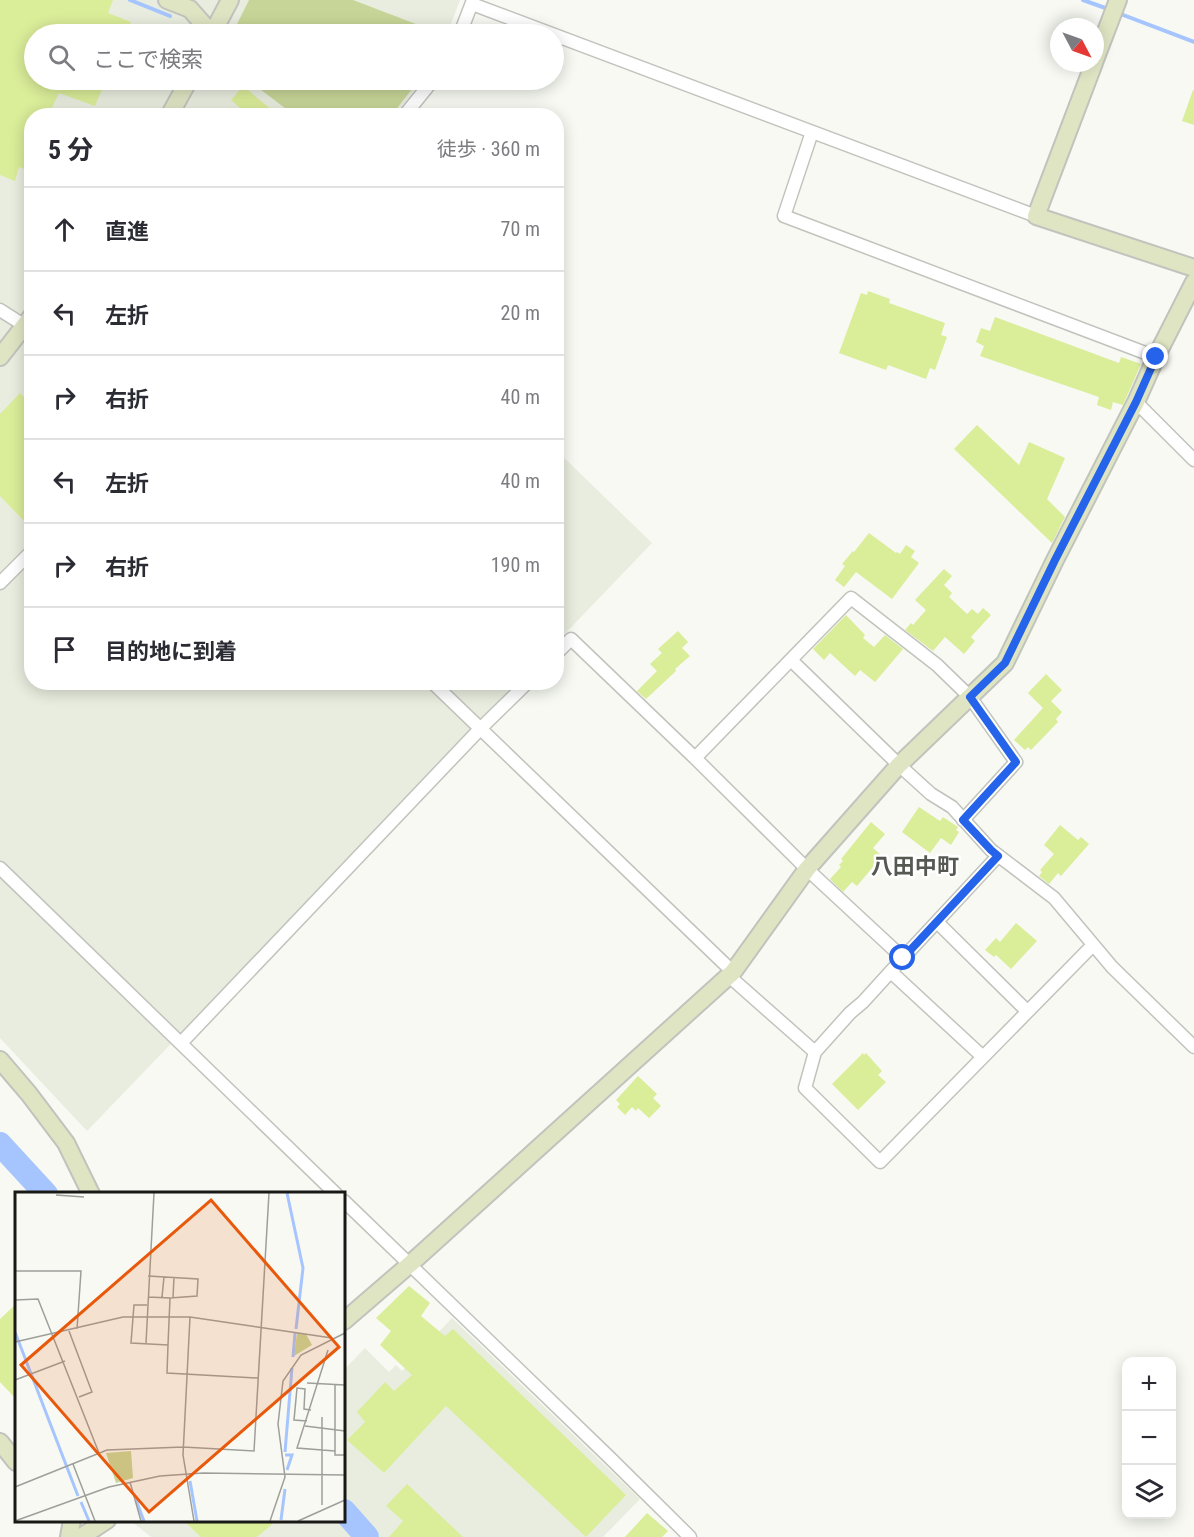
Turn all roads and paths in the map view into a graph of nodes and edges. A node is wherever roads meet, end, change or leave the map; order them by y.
1 (167, 0) edge
2 (230, 0) edge
3 (473, 2) edge
4 (1115, 8) edge
5 (203, 24) edge
6 (217, 24) edge
7 (464, 24) edge
8 (530, 24) edge
9 (1104, 36) edge
10 (564, 37) edge
11 (1090, 72) edge
12 (183, 90) edge
13 (425, 90) edge
14 (173, 108) edge
15 (410, 108) edge
16 (812, 132) junction
17 (1036, 216) junction
18 (1194, 268) edge
19 (1194, 282) edge
20 (0, 310) edge
21 (24, 322) edge
22 (24, 330) edge
23 (0, 357) edge
24 (1156, 357) junction
25 (1136, 402) junction
26 (1194, 460) edge
27 (24, 559) edge
28 (0, 583) edge
29 (564, 646) edge
30 (791, 660) junction
31 (440, 690) edge
32 (520, 690) edge
33 (970, 697) junction
34 (480, 729) junction
35 (695, 758) junction
36 (899, 765) junction
37 (963, 820) junction
38 (998, 856) junction
39 (0, 868) edge
40 (807, 869) junction
41 (937, 922) junction
42 (1093, 945) junction
43 (903, 958) junction
44 (891, 972) junction
45 (731, 974) junction
46 (1027, 1011) junction
47 (181, 1043) junction
48 (1194, 1047) edge
49 (815, 1052) junction
50 (982, 1057) junction
51 (0, 1060) edge
52 (90, 1192) edge
53 (334, 1192) edge
54 (345, 1202) edge
55 (409, 1265) junction
56 (345, 1321) edge
57 (0, 1442) edge
58 (15, 1461) edge
59 (72, 1522) edge
60 (105, 1522) edge
61 (69, 1537) edge
62 (81, 1537) edge
63 (690, 1537) edge

1 - 5 street
2 - 6 street
3 - 7 street
3 - 8 street
4 - 9 street
10 - 16 street
11 - 17 street
12 - 14 street
13 - 15 street
16 - 17 street
16 - 24 street
17 - 18 street
19 - 24 street
20 - 21 street
22 - 23 street
24 - 25 street
25 - 26 street
25 - 33 street
27 - 28 street
29 - 35 street
30 - 33 street
30 - 35 street
30 - 36 street
31 - 34 street
32 - 34 street
33 - 36 street
33 - 37 street
34 - 45 street
34 - 47 street
35 - 40 street
36 - 37 street
36 - 40 street
37 - 38 street
38 - 41 street
38 - 42 street
39 - 47 street
40 - 43 street
40 - 45 street
41 - 43 street
41 - 46 street
42 - 46 street
42 - 48 street
43 - 44 street
44 - 49 street
44 - 50 street
45 - 49 street
45 - 55 street
46 - 50 street
47 - 53 street
49 - 50 street
51 - 52 street
54 - 55 street
55 - 56 street
55 - 63 street
57 - 58 street
59 - 61 street
60 - 62 street

